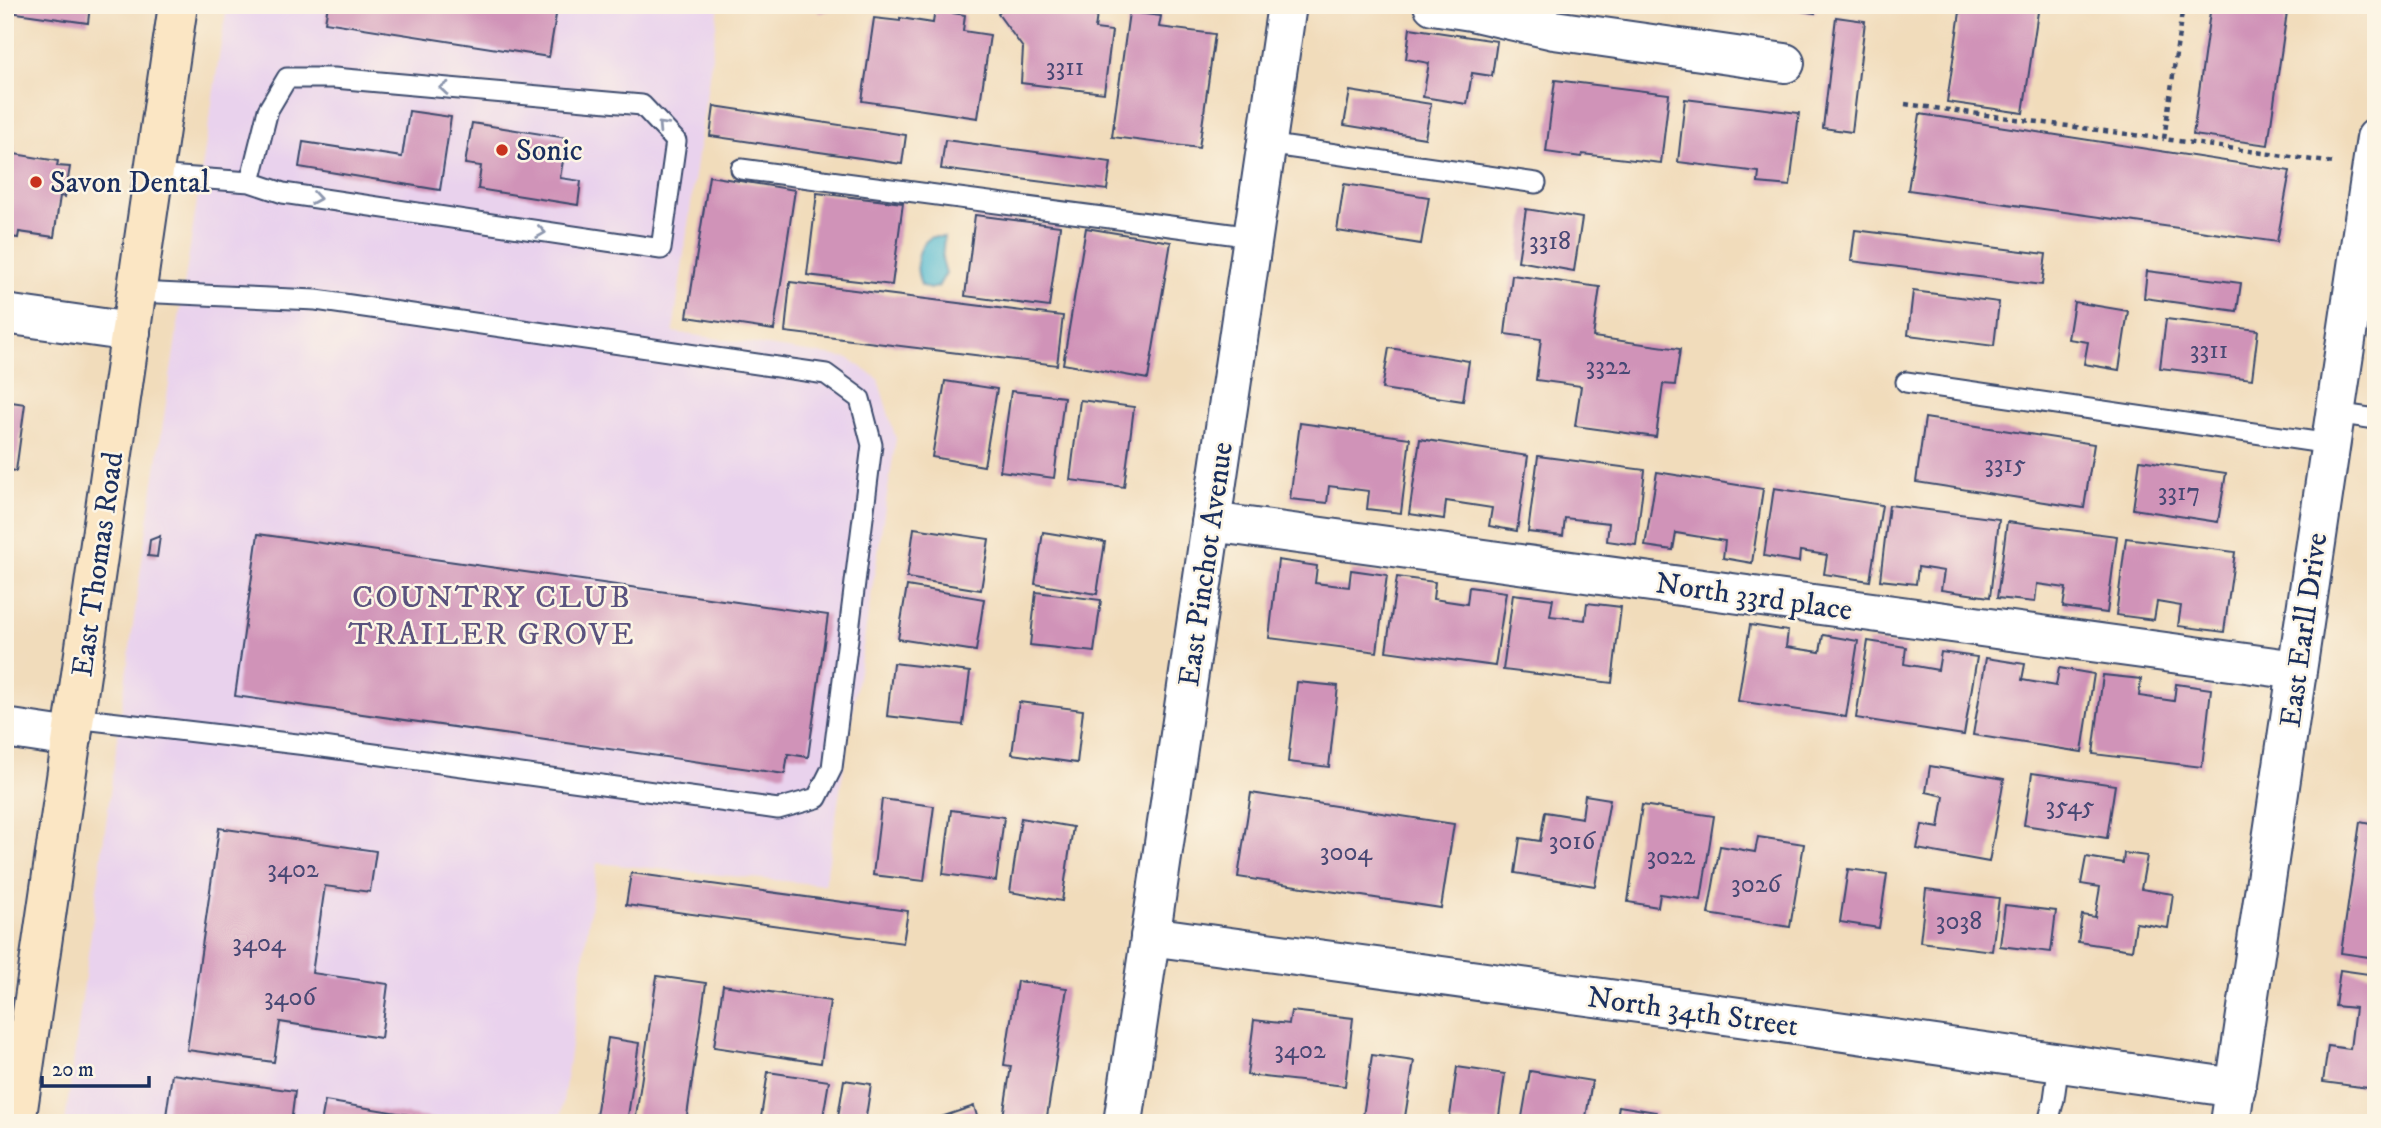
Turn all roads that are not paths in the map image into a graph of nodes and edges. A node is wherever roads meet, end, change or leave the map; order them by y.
1 (178, 5) edge
2 (1287, 5) edge
3 (1433, 5) edge
4 (1785, 63) dead end
5 (2376, 138) edge
6 (1266, 144) junction
7 (741, 169) dead end
8 (153, 175) junction
9 (250, 182) junction
10 (1536, 183) dead end
11 (2369, 225) edge
12 (1253, 237) junction
13 (136, 292) junction
14 (5, 314) edge
15 (131, 332) junction
16 (1906, 382) dead end
17 (2376, 419) edge
18 (2333, 429) junction
19 (1211, 523) junction
20 (2297, 670) junction
21 (5, 728) edge
22 (73, 728) junction
23 (1150, 936) junction
24 (2059, 1063) junction
25 (2233, 1106) edge
26 (16, 1123) edge
27 (1122, 1123) edge
28 (2048, 1123) edge

1 - 8 main road, East Thomas Road
2 - 6 street, East Pinchot Avenue
3 - 4 street
5 - 11 street, East Earll Drive
6 - 10 lane
6 - 12 street, East Pinchot Avenue
7 - 12 lane
8 - 9 lane
8 - 13 main road, East Thomas Road
9 -> 9 lane
11 - 18 street, East Earll Drive
12 - 19 street, East Pinchot Avenue
13 - 15 main road, East Thomas Road
13 - 22 lane
14 - 15 street
15 - 22 main road, East Thomas Road
16 - 18 lane
17 - 18 lane
18 - 20 street, East Earll Drive
19 - 20 street, North 33rd place
19 - 23 street, East Pinchot Avenue
20 - 25 street, East Earll Drive
21 - 22 street
22 - 26 main road, East Thomas Road
23 - 24 street, North 34th Street
23 - 27 street, East Pinchot Avenue
24 - 25 street, North 34th Street
24 - 28 lane

